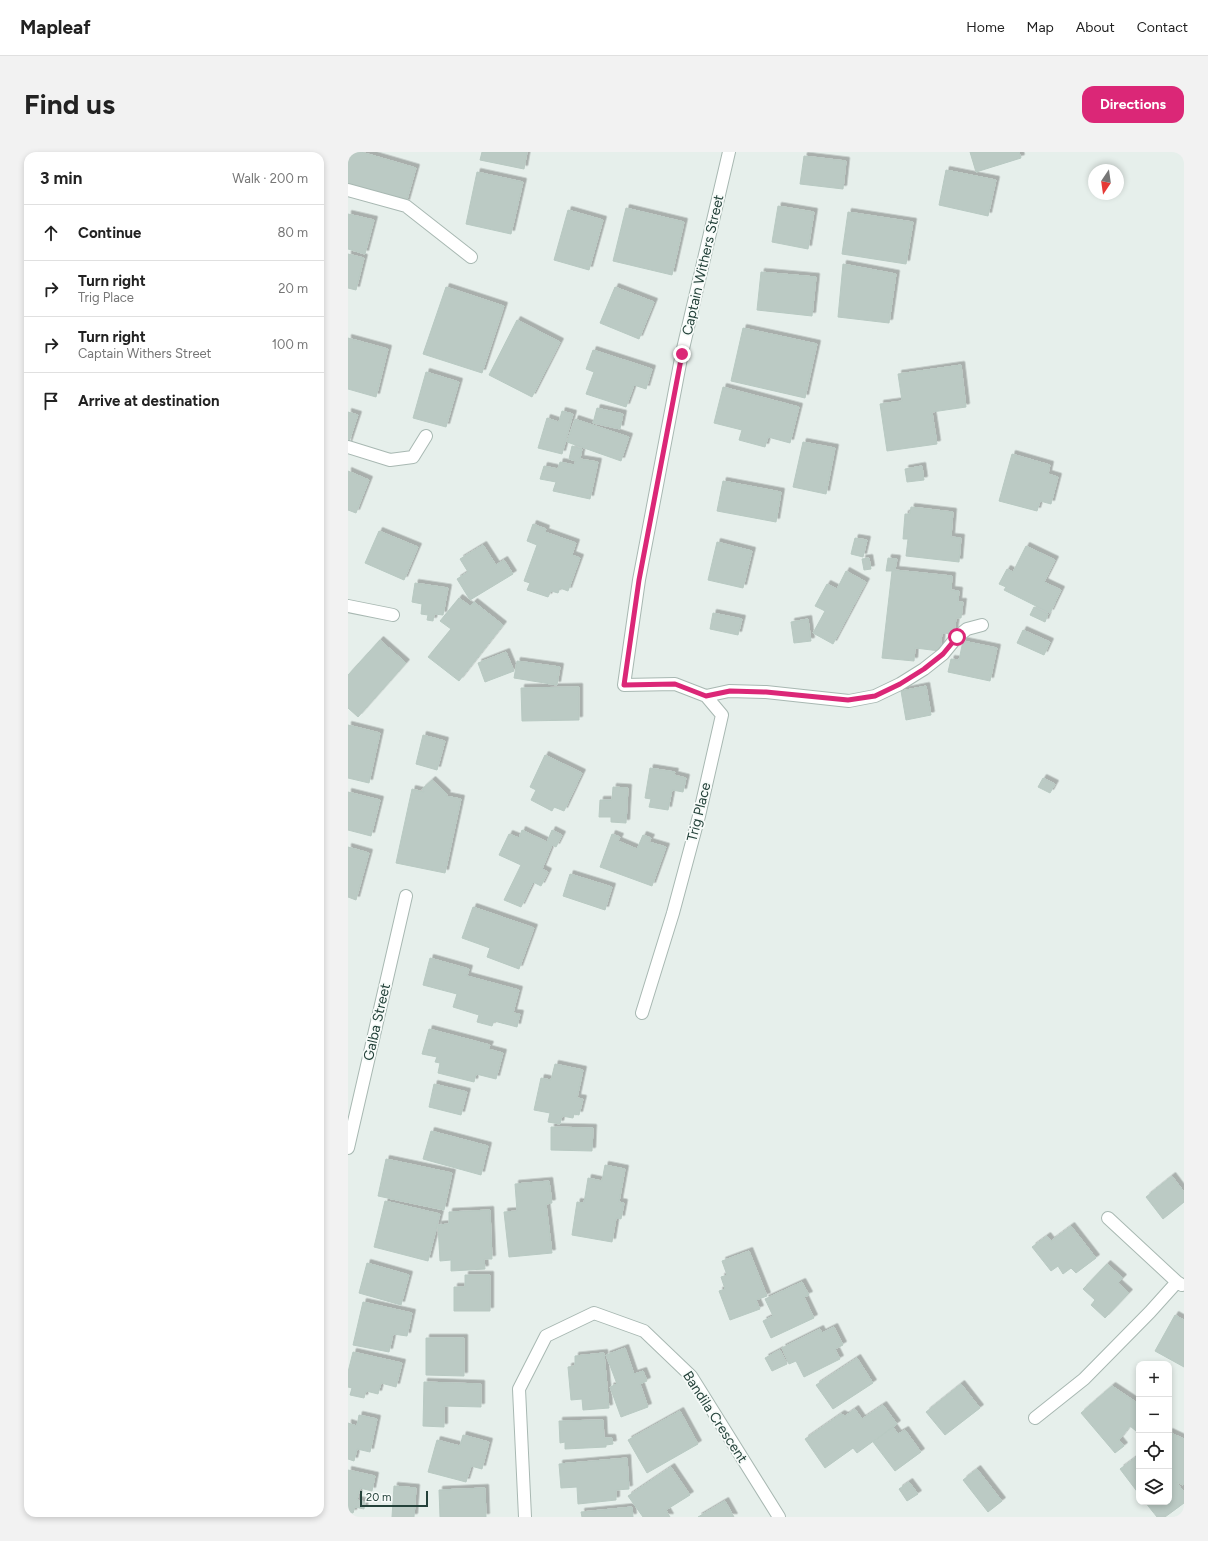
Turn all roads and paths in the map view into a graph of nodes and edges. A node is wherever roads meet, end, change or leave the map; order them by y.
1 (729, 152) edge
2 (348, 190) edge
3 (471, 257) dead end
4 (426, 436) dead end
5 (348, 447) edge
6 (348, 606) edge
7 (393, 615) dead end
8 (982, 625) dead end
9 (624, 685) joint
10 (706, 696) junction
11 (406, 896) dead end
12 (642, 1013) dead end
13 (348, 1148) edge
14 (1108, 1218) dead end
15 (1180, 1284) edge
16 (1035, 1418) dead end
17 (525, 1517) edge
18 (779, 1517) edge

1 - 9 street, Captain Withers Street
2 - 3 street
4 - 5 street
6 - 7 street
8 - 10 street
9 - 10 street, Trig Place
10 - 12 street, Trig Place
11 - 13 street, Galba Street
14 - 15 street
15 - 16 street
17 - 18 street, Bandila Crescent

